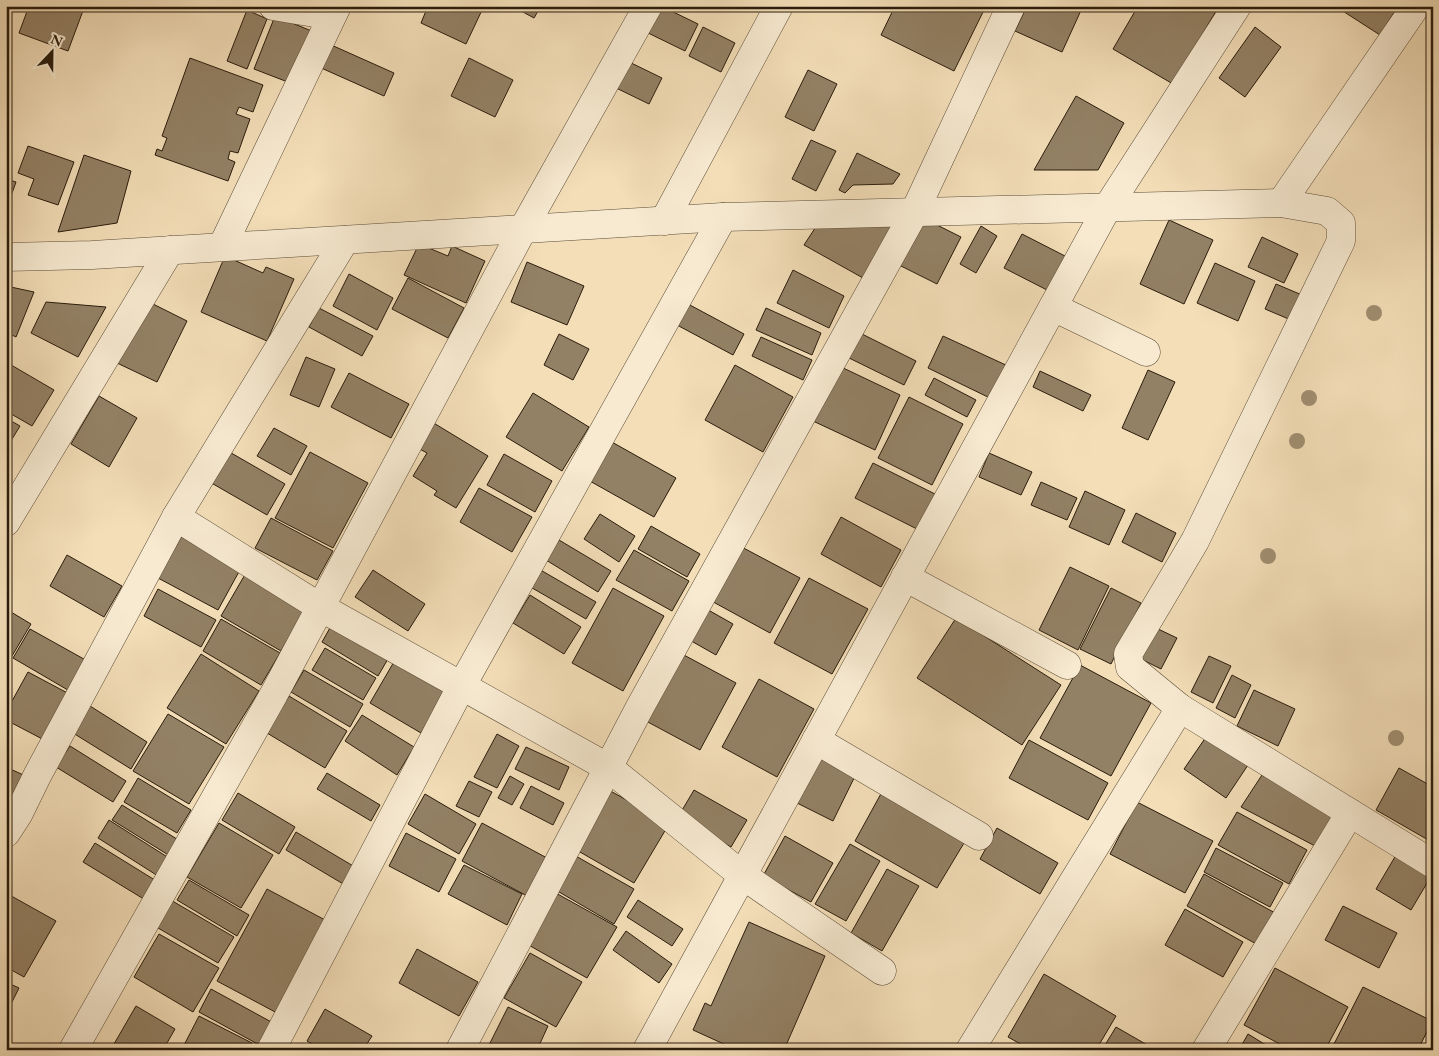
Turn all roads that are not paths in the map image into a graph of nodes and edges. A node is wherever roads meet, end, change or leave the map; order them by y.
1 (274, 6) edge
2 (648, 6) edge
3 (779, 6) edge
4 (1011, 6) edge
5 (1237, 6) edge
6 (1416, 6) edge
7 (335, 11) edge
8 (1281, 203) junction
9 (1107, 208) junction
10 (914, 213) junction
11 (723, 217) junction
12 (664, 221) junction
13 (523, 229) junction
14 (345, 240) junction
15 (222, 247) junction
16 (170, 250) junction
17 (6, 257) edge
18 (1053, 307) junction
19 (1146, 352) dead end
20 (176, 518) junction
21 (6, 522) edge
22 (905, 577) junction
23 (320, 607) junction
24 (1067, 665) dead end
25 (461, 687) junction
26 (1180, 708) junction
27 (816, 740) junction
28 (609, 768) junction
29 (1350, 813) junction
30 (6, 833) edge
31 (979, 836) dead end
32 (1433, 864) edge
33 (742, 876) junction
34 (882, 971) dead end
35 (73, 1050) edge
36 (271, 1050) edge
37 (460, 1050) edge
38 (647, 1050) edge
39 (970, 1050) edge
40 (1206, 1050) edge

1 - 7 street
2 - 13 street
3 - 12 street
4 - 10 street
5 - 9 street
6 - 8 street
7 - 15 street
8 - 9 street
8 - 26 street
9 - 10 street
9 - 18 street
10 - 11 street
10 - 28 street
11 - 12 street
11 - 25 street
12 - 13 street
13 - 14 street
13 - 23 street
14 - 15 street
14 - 20 street
15 - 16 street
16 - 17 street
16 - 21 street
18 - 19 street
18 - 22 street
20 - 23 street
20 - 30 street
22 - 24 street
22 - 27 street
23 - 25 street
23 - 35 street
25 - 28 street
25 - 36 street
26 - 29 street
26 - 39 street
27 - 31 street
27 - 33 street
28 - 33 street
28 - 37 street
29 - 32 street
29 - 40 street
33 - 34 street
33 - 38 street

